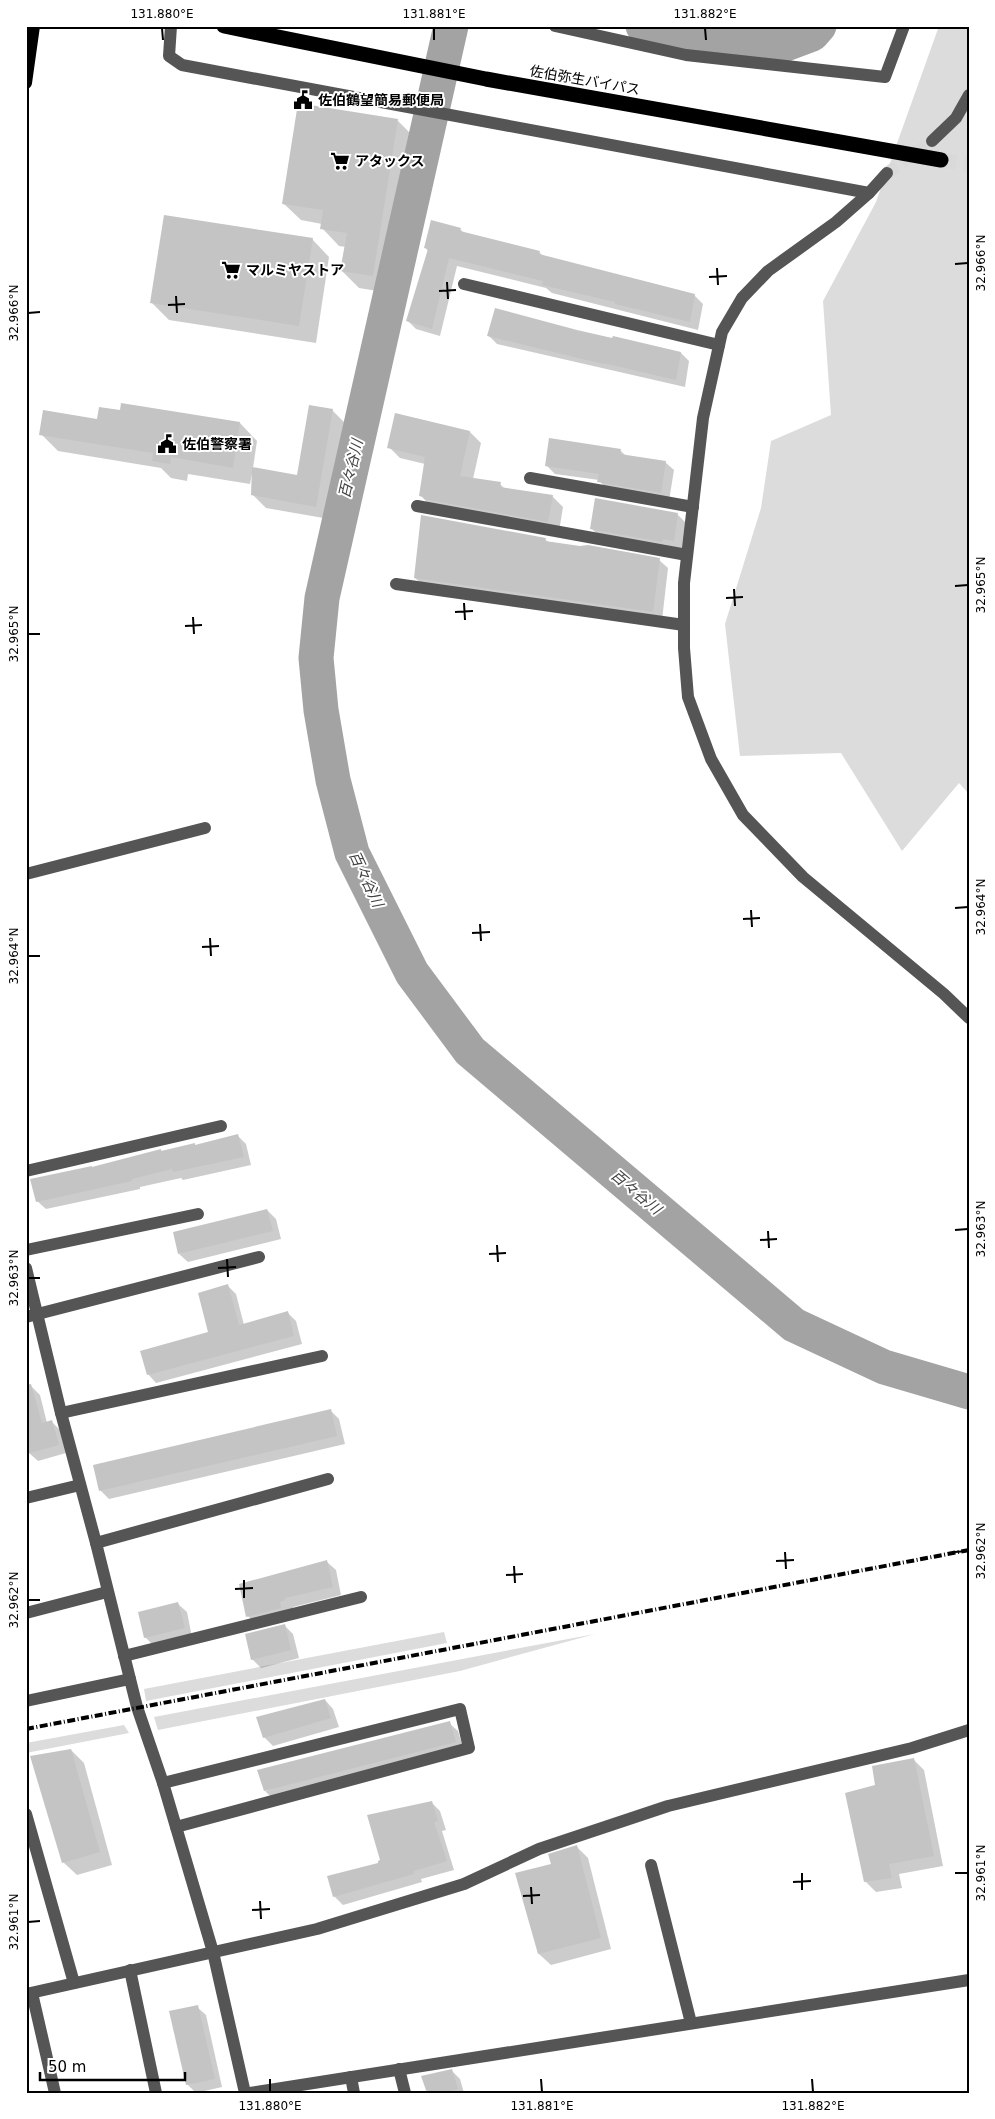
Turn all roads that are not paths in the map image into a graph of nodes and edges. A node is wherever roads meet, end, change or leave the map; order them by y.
1 (34, 26) edge
2 (171, 26) edge
3 (224, 26) edge
4 (554, 26) edge
5 (904, 26) edge
6 (26, 83) edge
7 (969, 95) edge
8 (932, 141) tunnel mouth
9 (941, 160) tunnel mouth
10 (887, 173) tunnel mouth
11 (869, 193) junction
12 (464, 284) dead end
13 (719, 345) junction
14 (530, 478) dead end
15 (417, 506) dead end
16 (693, 507) junction
17 (688, 555) junction
18 (396, 584) dead end
19 (684, 625) junction
20 (205, 828) dead end
21 (26, 874) edge
22 (969, 1018) edge
23 (221, 1126) dead end
24 (26, 1171) edge
25 (198, 1214) dead end
26 (26, 1250) edge
27 (259, 1257) dead end
28 (26, 1268) edge
29 (31, 1315) edge
30 (322, 1356) dead end
31 (60, 1413) junction
32 (328, 1479) dead end
33 (80, 1485) junction
34 (26, 1498) edge
35 (96, 1543) junction
36 (107, 1592) junction
37 (361, 1598) dead end
38 (26, 1613) edge
39 (124, 1656) junction
40 (130, 1679) junction
41 (26, 1701) edge
42 (969, 1730) edge
43 (163, 1783) junction
44 (26, 1814) edge
45 (176, 1827) junction
46 (651, 1865) dead end
47 (213, 1952) junction
48 (130, 1970) junction
49 (969, 1980) edge
50 (74, 1983) junction
51 (29, 1994) edge
52 (691, 2024) junction
53 (399, 2069) junction
54 (351, 2077) junction
55 (55, 2093) edge
56 (156, 2093) edge
57 (245, 2093) edge
58 (250, 2093) edge
59 (354, 2093) edge
60 (405, 2093) edge

1 - 6 main road
2 - 11 street
3 - 9 highway, 佐伯弥生バイパス
4 - 5 street
7 - 8 street
10 - 11 street
11 - 13 street
12 - 13 street
13 - 16 street
14 - 16 street
15 - 17 street
16 - 17 street
17 - 19 street
18 - 19 street
19 - 22 street
20 - 21 street
23 - 24 street
25 - 26 street
27 - 29 street
28 - 29 street
29 - 31 street
30 - 31 street
31 - 33 street
32 - 35 street
33 - 34 street
33 - 35 street
35 - 36 street
36 - 38 street
36 - 39 street
37 - 39 street
39 - 40 street
40 - 41 street
40 - 43 street
42 - 47 street
43 - 45 street
43 - 45 street
44 - 50 street
45 - 47 street
46 - 52 street
47 - 48 street
47 - 57 street
48 - 50 street
48 - 56 street
49 - 52 street
50 - 51 street
51 - 55 street
52 - 53 street
53 - 54 street
53 - 60 street
54 - 58 street
54 - 59 street

